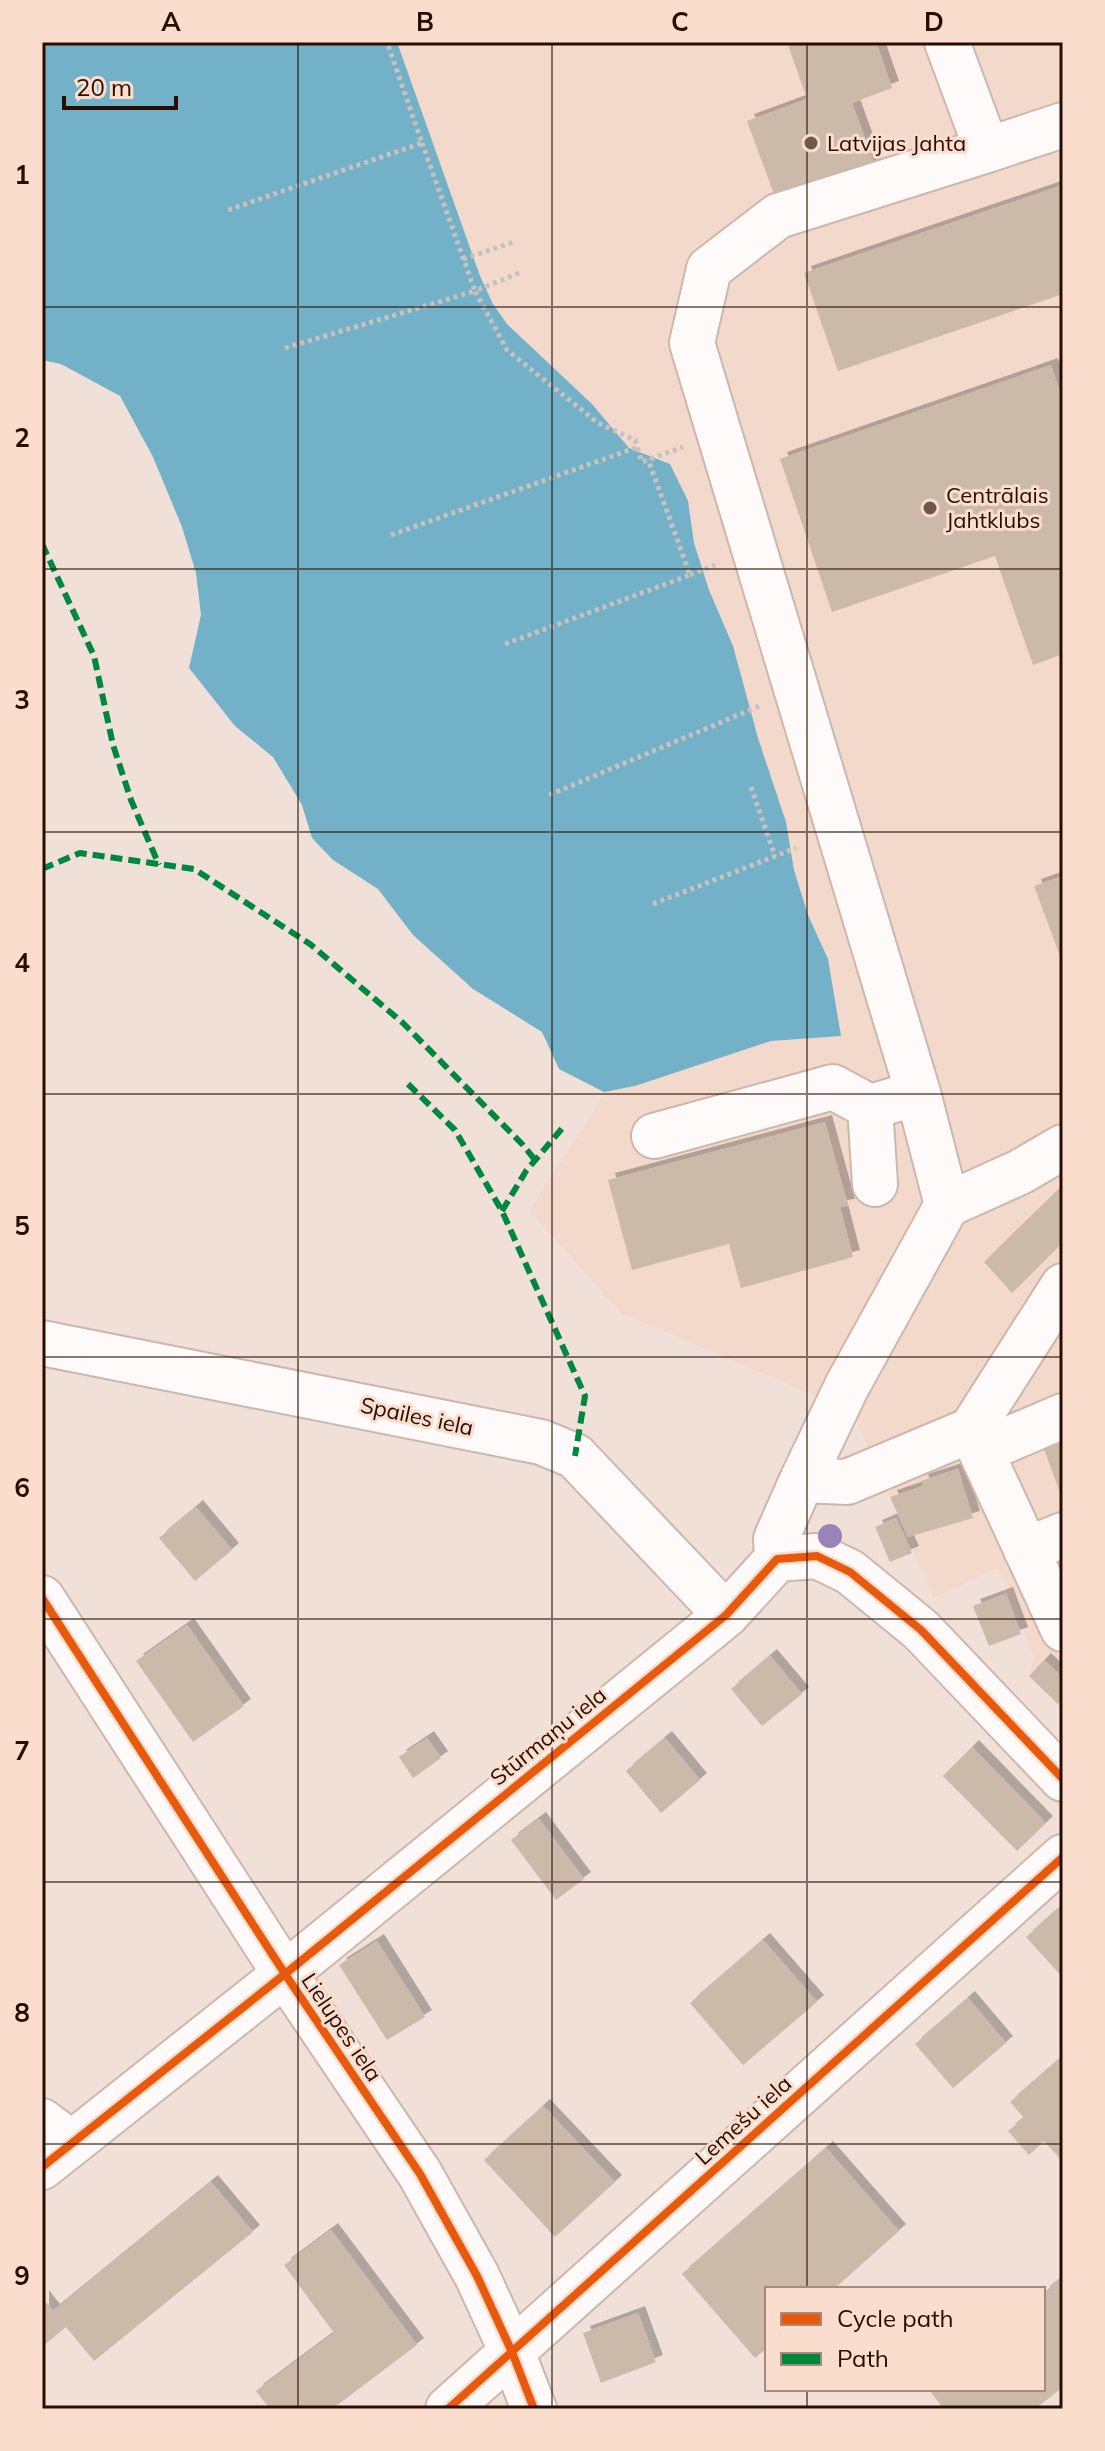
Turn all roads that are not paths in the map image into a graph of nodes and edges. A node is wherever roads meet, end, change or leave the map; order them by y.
1 (947, 42) edge
2 (1063, 125) edge
3 (987, 150) junction
4 (918, 1093) junction
5 (870, 1107) junction
6 (654, 1136) dead end
7 (1063, 1147) edge
8 (875, 1184) dead end
9 (947, 1205) junction
10 (1063, 1286) edge
11 (42, 1343) edge
12 (1063, 1416) edge
13 (976, 1440) junction
14 (802, 1480) junction
15 (1045, 1542) edge
16 (777, 1559) junction
17 (42, 1598) edge
18 (726, 1615) junction
19 (1063, 1629) edge
20 (1063, 1779) edge
21 (1063, 1857) edge
22 (285, 1974) junction
23 (52, 2144) edge
24 (512, 2352) junction
25 (448, 2409) edge
26 (534, 2409) edge

1 - 3 street
2 - 3 street
3 - 4 street
4 - 5 street
4 - 9 street
5 - 6 street
5 - 8 street
7 - 9 street
9 - 14 street
10 - 13 street
11 - 18 street, Spailes iela
12 - 13 street
13 - 14 street
13 - 15 street
14 - 16 street
15 - 19 street
16 - 18 street, Stūrmaņu iela
16 - 20 street
17 - 22 street, Lielupes iela
18 - 22 street, Stūrmaņu iela
21 - 24 street, Lemešu iela
22 - 23 street, Stūrmaņu iela
22 - 24 street, Lielupes iela
24 - 25 street, Lemešu iela
24 - 26 street, Lielupes iela

